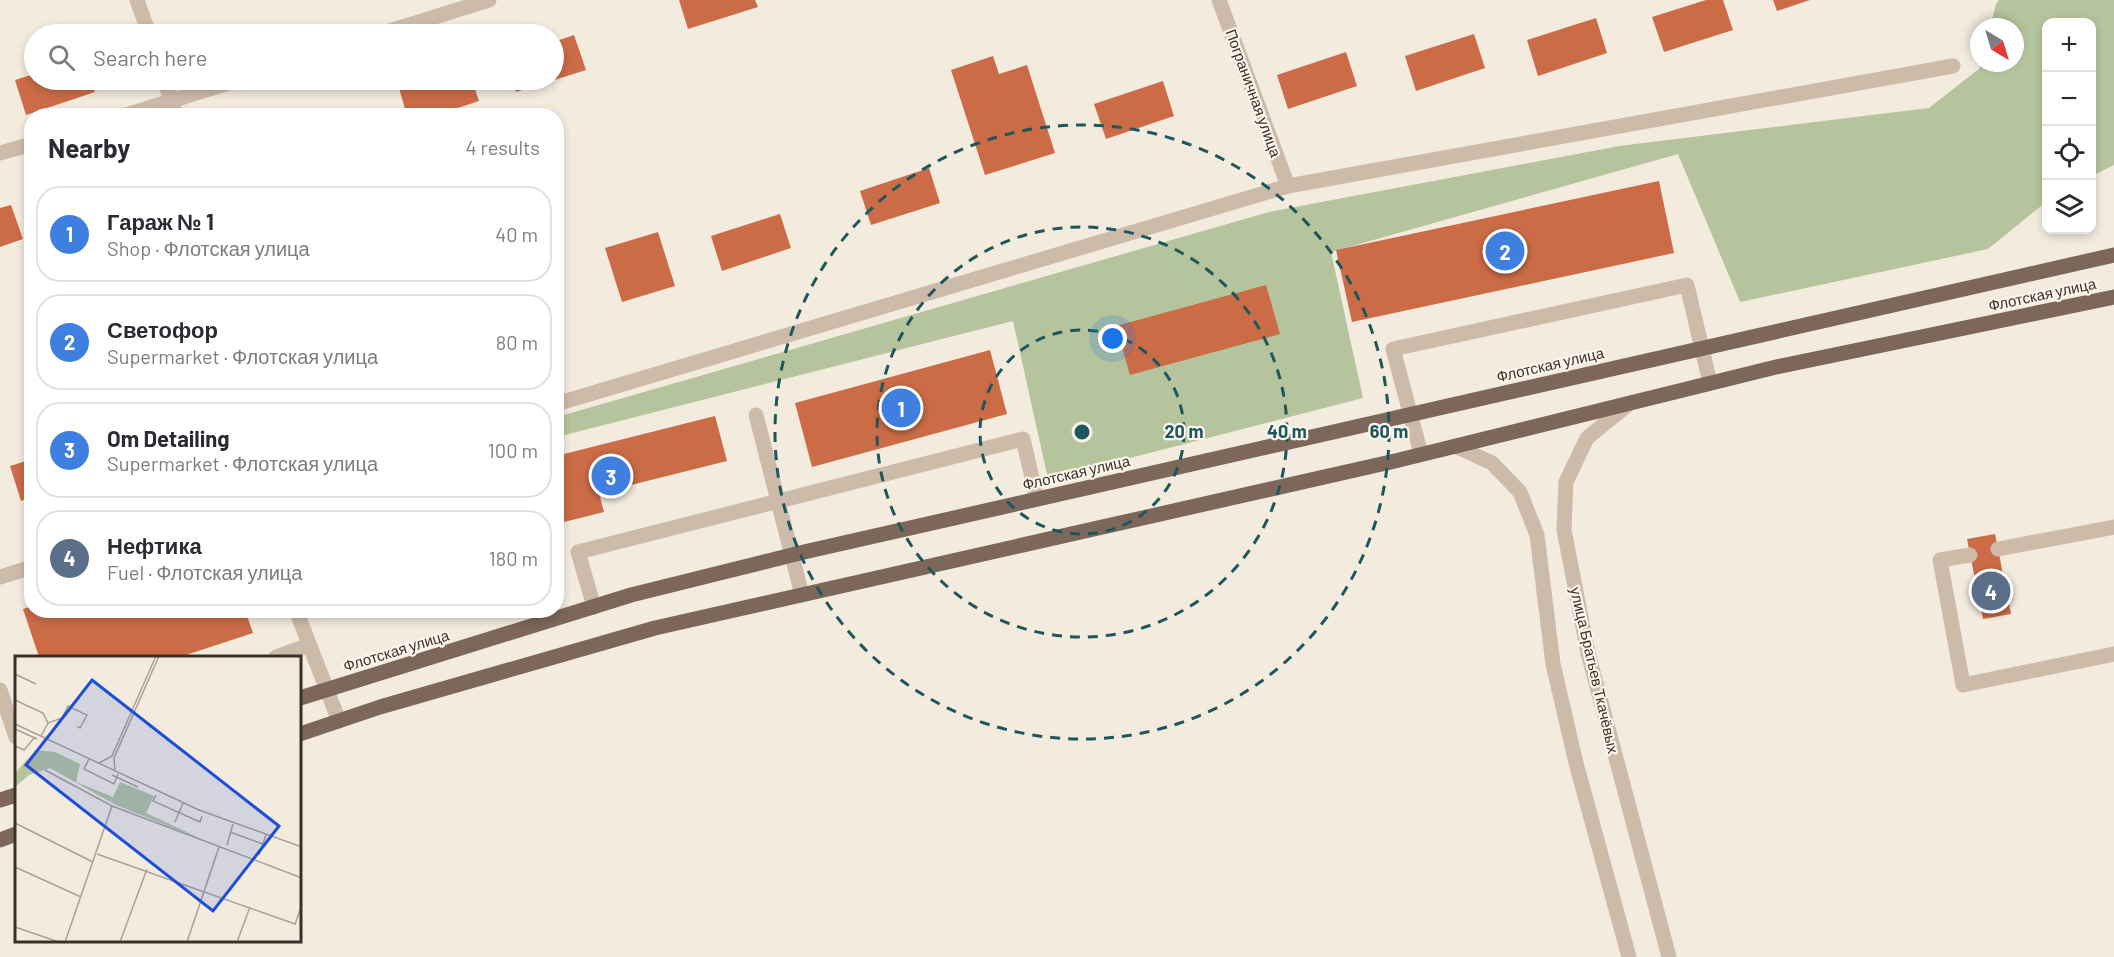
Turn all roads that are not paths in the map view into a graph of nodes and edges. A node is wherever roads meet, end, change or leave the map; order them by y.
1 (137, 0) edge
2 (489, 0) edge
3 (1219, 0) edge
4 (145, 24) edge
5 (412, 24) edge
6 (1953, 66) dead end
7 (167, 90) edge
8 (215, 90) edge
9 (173, 108) edge
10 (24, 146) edge
11 (0, 153) edge
12 (1288, 186) junction
13 (2114, 255) edge
14 (2114, 297) edge
15 (1702, 348) junction
16 (1710, 383) junction
17 (564, 402) edge
18 (1630, 403) junction
19 (1411, 414) junction
20 (756, 416) dead end
21 (1455, 446) junction
22 (1421, 454) junction
23 (1037, 499) junction
24 (778, 501) junction
25 (2114, 527) edge
26 (1998, 549) dead end
27 (792, 555) junction
28 (1970, 555) dead end
29 (24, 570) edge
30 (0, 578) edge
31 (802, 595) junction
32 (594, 607) junction
33 (564, 616) edge
34 (299, 618) edge
35 (558, 618) edge
36 (309, 645) junction
37 (2114, 654) edge
38 (279, 656) edge
39 (326, 689) junction
40 (0, 690) edge
41 (302, 697) edge
42 (339, 721) junction
43 (302, 733) edge
44 (15, 734) edge
45 (15, 795) edge
46 (0, 800) edge
47 (15, 834) edge
48 (0, 840) edge
49 (1629, 957) edge
50 (1669, 957) edge

1 - 4 street
2 - 5 street
3 - 12 street, Пограничная улица
6 - 12 street
7 - 9 street
8 - 9 street
10 - 11 street
12 - 17 street
13 - 15 main road, Флотская улица
14 - 16 main road, Флотская улица
15 - 16 street
15 - 19 main road, Флотская улица
15 - 19 street
16 - 18 main road, Флотская улица
18 - 21 main road, Флотская улица
18 - 50 street, улица Братьев Ткачёвых
19 - 22 street
19 - 23 main road, Флотская улица
20 - 24 street
21 - 22 main road, Флотская улица
21 - 49 street
22 - 31 main road, Флотская улица
23 - 24 street
23 - 27 main road, Флотская улица
24 - 27 street
24 - 32 street
25 - 26 street
27 - 31 street
27 - 32 main road, Флотская улица
28 - 37 street
29 - 30 street
31 - 42 main road, Флотская улица
32 - 33 main road, Флотская улица
34 - 36 street
35 - 39 main road, Флотская улица
36 - 38 street
36 - 39 street
39 - 41 main road, Флотская улица
39 - 42 street
40 - 44 street
42 - 43 main road, Флотская улица
45 - 46 main road
47 - 48 main road

